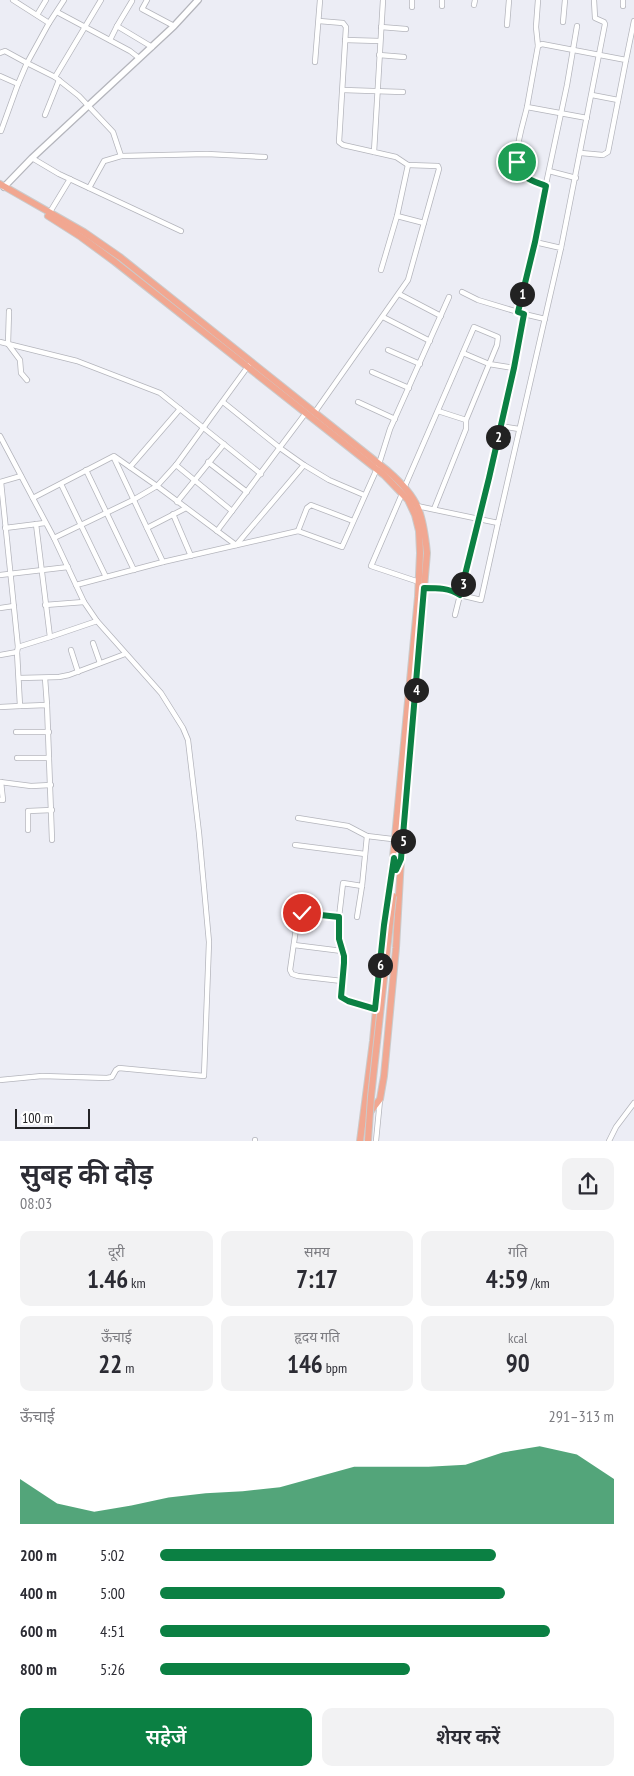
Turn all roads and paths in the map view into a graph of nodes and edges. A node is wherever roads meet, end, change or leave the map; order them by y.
1 (13, 0) edge
2 (46, 0) edge
3 (64, 0) edge
4 (101, 0) edge
5 (147, 0) edge
6 (198, 0) edge
7 (320, 0) edge
8 (383, 0) edge
9 (412, 0) edge
10 (509, 0) edge
11 (538, 0) edge
12 (565, 0) edge
13 (594, 0) edge
14 (623, 0) edge
15 (132, 1) dead end
16 (623, 6) dead end
17 (412, 7) dead end
18 (57, 12) junction
19 (37, 14) junction
20 (319, 21) junction
21 (634, 21) edge
22 (563, 22) dead end
23 (49, 23) junction
24 (507, 25) dead end
25 (117, 26) junction
26 (174, 26) junction
27 (577, 26) dead end
28 (85, 27) junction
29 (381, 27) junction
30 (406, 30) dead end
31 (110, 40) junction
32 (345, 40) junction
33 (380, 41) junction
34 (152, 46) junction
35 (538, 46) junction
36 (573, 50) junction
37 (0, 53) edge
38 (600, 55) junction
39 (379, 56) junction
40 (404, 57) dead end
41 (139, 58) junction
42 (626, 60) junction
43 (315, 62) dead end
44 (27, 63) junction
45 (0, 76) edge
46 (57, 78) junction
47 (18, 84) junction
48 (343, 90) junction
49 (376, 91) junction
50 (403, 92) dead end
51 (592, 95) junction
52 (618, 100) junction
53 (89, 107) junction
54 (526, 107) junction
55 (561, 114) junction
56 (45, 115) dead end
57 (587, 118) junction
58 (1, 131) edge
59 (374, 152) junction
60 (581, 153) junction
61 (121, 156) junction
62 (265, 157) dead end
63 (32, 158) junction
64 (408, 165) junction
65 (549, 171) junction
66 (576, 178) junction
67 (70, 179) junction
68 (2, 186) edge
69 (546, 186) junction
70 (88, 188) junction
71 (33, 204) junction
72 (50, 212) junction
73 (396, 216) junction
74 (424, 223) junction
75 (181, 231) dead end
76 (535, 242) junction
77 (562, 248) junction
78 (381, 270) dead end
79 (462, 292) dead end
80 (399, 294) junction
81 (449, 297) dead end
82 (9, 311) dead end
83 (518, 312) junction
84 (524, 314) junction
85 (441, 316) junction
86 (383, 317) junction
87 (545, 319) junction
88 (430, 341) junction
89 (0, 342) edge
90 (8, 344) junction
91 (388, 350) dead end
92 (463, 354) junction
93 (420, 364) junction
94 (489, 364) junction
95 (249, 365) junction
96 (514, 368) junction
97 (372, 372) dead end
98 (27, 380) dead end
99 (409, 388) junction
100 (223, 402) junction
101 (358, 402) dead end
102 (180, 409) junction
103 (438, 411) junction
104 (315, 412) junction
105 (305, 414) junction
106 (395, 419) junction
107 (466, 420) junction
108 (500, 426) junction
109 (204, 428) junction
110 (519, 429) junction
111 (0, 436) edge
112 (224, 444) junction
113 (6, 447) junction
114 (0, 448) edge
115 (280, 448) junction
116 (114, 456) junction
117 (208, 462) junction
118 (176, 465) junction
119 (304, 465) junction
120 (130, 467) junction
121 (378, 467) junction
122 (86, 470) junction
123 (261, 474) junction
124 (21, 476) junction
125 (194, 479) junction
126 (0, 482) edge
127 (61, 484) junction
128 (157, 486) junction
129 (405, 486) junction
130 (247, 492) junction
131 (402, 494) junction
132 (364, 495) junction
133 (33, 498) junction
134 (133, 500) junction
135 (177, 502) junction
136 (418, 506) junction
137 (186, 508) junction
138 (434, 508) junction
139 (232, 511) junction
140 (108, 512) junction
141 (173, 514) junction
142 (479, 518) junction
143 (353, 522) junction
144 (45, 523) junction
145 (498, 523) junction
146 (36, 524) junction
147 (81, 524) junction
148 (6, 528) junction
149 (147, 528) junction
150 (298, 531) junction
151 (216, 532) junction
152 (54, 538) junction
153 (236, 545) junction
154 (191, 556) junction
155 (163, 562) junction
156 (68, 567) junction
157 (41, 570) junction
158 (134, 570) junction
159 (10, 574) junction
160 (0, 575) edge
161 (106, 577) junction
162 (419, 582) junction
163 (76, 584) junction
164 (424, 588) junction
165 (460, 595) junction
166 (84, 602) junction
167 (46, 604) junction
168 (14, 606) junction
169 (0, 608) edge
170 (455, 616) dead end
171 (97, 621) junction
172 (50, 637) junction
173 (93, 643) dead end
174 (18, 646) junction
175 (71, 650) dead end
176 (17, 652) junction
177 (125, 654) junction
178 (0, 655) edge
179 (100, 663) junction
180 (78, 672) junction
181 (19, 678) junction
182 (44, 678) junction
183 (47, 704) junction
184 (20, 706) junction
185 (0, 707) edge
186 (16, 732) dead end
187 (48, 732) junction
188 (17, 758) dead end
189 (49, 758) junction
190 (0, 782) edge
191 (51, 785) junction
192 (0, 800) edge
193 (52, 810) junction
194 (298, 818) dead end
195 (28, 830) dead end
196 (367, 836) junction
197 (392, 839) dead end
198 (52, 840) dead end
199 (295, 844) dead end
200 (365, 854) junction
201 (394, 858) junction
202 (401, 859) junction
203 (396, 870) junction
204 (362, 886) junction
205 (339, 917) junction
206 (357, 917) dead end
207 (294, 945) junction
208 (342, 951) junction
209 (342, 980) junction
210 (375, 1009) junction
211 (0, 1080) edge
212 (380, 1099) junction
213 (634, 1104) edge
214 (364, 1120) junction
215 (360, 1141) edge
216 (368, 1141) edge
217 (376, 1141) edge
218 (609, 1141) edge

1 - 19 street
2 - 19 street
3 - 18 street
4 - 28 street
5 - 26 street
6 - 26 main road
7 - 20 street
8 - 29 street
9 - 17 street
10 - 24 street
11 - 35 street
12 - 22 street
13 - 38 street
14 - 16 street
15 - 25 street
18 - 23 street
18 - 28 street
19 - 23 street
20 - 32 street
20 - 43 street
21 - 42 street
23 - 44 street
25 - 31 street
25 - 34 street
26 - 34 main road
27 - 36 street
28 - 31 street
28 - 46 street
29 - 30 street
29 - 33 street
31 - 41 street
32 - 33 street
32 - 48 street
33 - 39 street
34 - 41 main road
35 - 36 street
35 - 54 street
36 - 38 street
36 - 55 street
37 - 44 street
38 - 42 street
38 - 51 street
39 - 40 street
39 - 49 street
41 - 53 main road
42 - 52 street
44 - 46 street
44 - 47 street
45 - 47 street
46 - 53 street
46 - 56 street
47 - 58 street
48 - 49 street
48 - 59 street
49 - 50 street
49 - 59 street
51 - 52 street
51 - 57 street
52 - 60 street
53 - 61 street
53 - 63 main road
54 - 55 street
54 - 69 street
55 - 57 street
55 - 65 street
57 - 60 street
59 - 64 street
60 - 66 street
61 - 62 street
61 - 70 street
63 - 67 street
63 - 68 main road
64 - 73 street
64 - 74 street
65 - 66 street
65 - 69 street
66 - 77 street
67 - 70 street
67 - 72 street
68 - 71 main road
69 - 76 street
70 - 75 street
71 - 72 main road
71 - 95 main road
72 - 95 main road
73 - 74 street
73 - 78 street
74 - 80 street
76 - 77 street
76 - 83 street
77 - 87 street
79 - 83 street
80 - 85 street
80 - 86 street
81 - 85 street
82 - 90 street
83 - 84 street
84 - 87 street
84 - 96 street
85 - 88 street
86 - 88 street
86 - 104 street
87 - 110 street
88 - 93 street
89 - 90 street
90 - 98 street
90 - 102 street
91 - 93 street
92 - 94 street
92 - 94 street
92 - 103 street
93 - 99 street
94 - 96 street
94 - 107 street
95 - 100 street
95 - 104 main road
95 - 105 main road
96 - 108 street
97 - 99 street
99 - 106 street
100 - 109 street
100 - 115 street
101 - 106 street
102 - 109 street
102 - 120 street
103 - 107 street
103 - 129 street
104 - 121 main road
105 - 115 street
105 - 121 main road
106 - 121 street
107 - 138 street
108 - 110 street
108 - 142 street
109 - 112 street
109 - 118 street
110 - 145 street
111 - 113 street
112 - 117 street
112 - 123 street
113 - 114 street
113 - 124 street
115 - 119 street
115 - 123 street
116 - 120 street
116 - 122 street
116 - 134 street
117 - 125 street
117 - 130 street
118 - 125 street
118 - 128 street
119 - 132 street
119 - 153 street
120 - 128 street
121 - 129 main road
121 - 131 main road
121 - 132 street
122 - 127 street
122 - 140 street
123 - 130 street
124 - 126 street
124 - 133 street
125 - 135 street
125 - 139 street
126 - 148 street
127 - 133 street
127 - 147 street
128 - 134 street
128 - 135 street
129 - 136 main road
130 - 139 street
131 - 162 main road
131 - 162 street
132 - 143 street
133 - 144 street
134 - 140 street
134 - 149 street
135 - 137 street
136 - 138 street
136 - 164 main road
137 - 141 street
137 - 151 street
138 - 142 street
139 - 151 street
140 - 147 street
140 - 158 street
141 - 149 street
141 - 154 street
142 - 145 street
142 - 165 street
143 - 150 street
143 - 150 street
144 - 146 street
144 - 152 street
145 - 165 street
146 - 148 street
146 - 157 street
147 - 152 street
147 - 161 street
148 - 159 street
149 - 155 street
150 - 153 street
151 - 153 street
152 - 156 street
153 - 154 street
154 - 155 street
155 - 158 street
156 - 157 street
156 - 163 street
157 - 159 street
157 - 167 street
158 - 161 street
159 - 160 street
159 - 168 street
161 - 163 street
162 - 201 main road
163 - 166 street
164 - 165 street
164 - 202 main road
165 - 170 street
166 - 167 street
166 - 171 street
167 - 172 street
168 - 169 street
168 - 174 street
171 - 172 street
171 - 177 street
172 - 174 street
173 - 179 street
174 - 176 street
175 - 180 street
176 - 178 street
176 - 181 street
177 - 179 street
177 - 211 street
179 - 180 street
180 - 182 street
181 - 182 street
181 - 184 street
182 - 183 street
183 - 184 street
183 - 187 street
184 - 185 street
186 - 187 street
187 - 189 street
188 - 189 street
189 - 191 street
190 - 191 street
190 - 192 street
191 - 193 street
193 - 195 street
193 - 198 street
194 - 196 street
196 - 197 street
196 - 200 street
199 - 200 street
200 - 204 street
201 - 203 main road
201 - 210 main road
202 - 203 main road
202 - 212 main road
203 - 216 main road, bridge
204 - 205 street
204 - 206 street
205 - 207 street
205 - 208 street
207 - 208 street
207 - 209 street
208 - 209 street
209 - 210 street
210 - 214 main road
212 - 214 main road
212 - 217 street
213 - 218 street
214 - 215 main road

